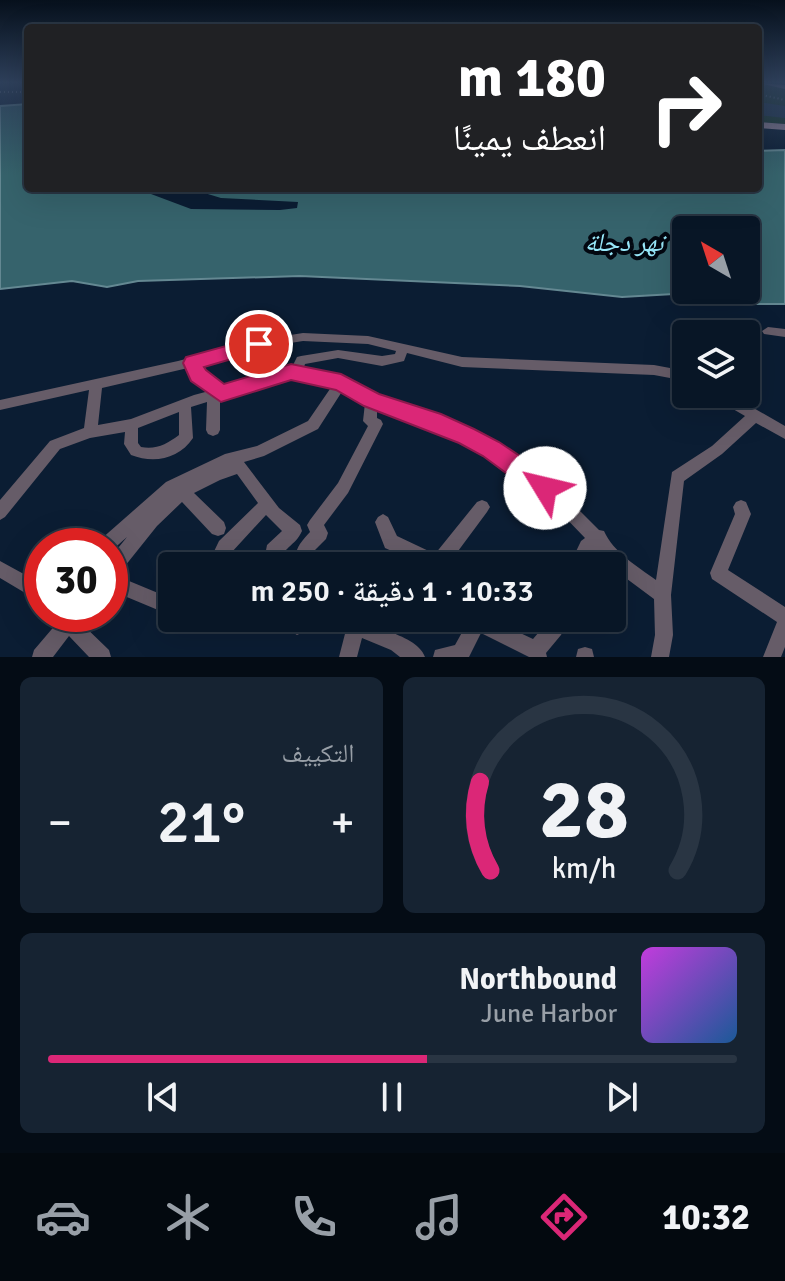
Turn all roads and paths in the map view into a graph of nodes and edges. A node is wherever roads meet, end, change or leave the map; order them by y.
1 (762, 127) edge
2 (785, 129) edge
3 (768, 331) dead end
4 (785, 333) edge
5 (402, 348) junction
6 (192, 363) junction
7 (291, 372) junction
8 (672, 373) edge
9 (341, 383) junction
10 (96, 385) junction
11 (217, 394) junction
12 (371, 400) junction
13 (185, 404) junction
14 (0, 405) edge
15 (742, 408) edge
16 (755, 416) junction
17 (132, 425) junction
18 (213, 430) dead end
19 (90, 432) junction
20 (785, 433) edge
21 (181, 491) junction
22 (267, 504) junction
23 (482, 507) dead end
24 (741, 507) dead end
25 (0, 512) edge
26 (383, 522) dead end
27 (126, 528) edge
28 (218, 528) dead end
29 (598, 537) junction
30 (404, 549) junction
31 (128, 551) edge
32 (222, 552) edge
33 (273, 552) edge
34 (304, 552) edge
35 (403, 552) edge
36 (584, 552) edge
37 (0, 569) edge
38 (24, 581) edge
39 (128, 587) edge
40 (662, 595) junction
41 (158, 602) edge
42 (785, 617) edge
43 (785, 623) edge
44 (58, 632) edge
45 (81, 632) edge
46 (354, 632) edge
47 (372, 632) edge
48 (379, 632) edge
49 (553, 632) edge
50 (377, 635) junction
51 (537, 654) edge
52 (663, 655) edge
53 (41, 657) edge
54 (102, 657) edge
55 (348, 657) edge
56 (416, 657) edge
57 (442, 657) edge
58 (772, 657) edge

1 - 2 main road
3 - 4 street
5 - 6 street
5 - 7 street
5 - 8 street
6 - 10 street
6 - 11 street
7 - 9 street
7 - 11 street
9 - 12 street
9 - 27 street
10 - 14 street
10 - 19 street
11 - 13 street
11 - 18 street
12 - 29 street
12 - 34 street
13 - 17 street
13 - 17 street
15 - 16 street
16 - 20 street
16 - 40 street
17 - 19 street
19 - 25 street
21 - 22 street
21 - 28 street
21 - 31 street
22 - 32 street
22 - 33 street
23 - 30 street
24 - 42 street
26 - 30 street
29 - 36 street
29 - 40 street
30 - 35 street
37 - 38 street
39 - 41 street
40 - 52 street
43 - 58 street
44 - 53 street
45 - 54 street
46 - 55 street
47 - 50 street
48 - 50 street
49 - 51 street
50 - 56 street
51 - 57 street

